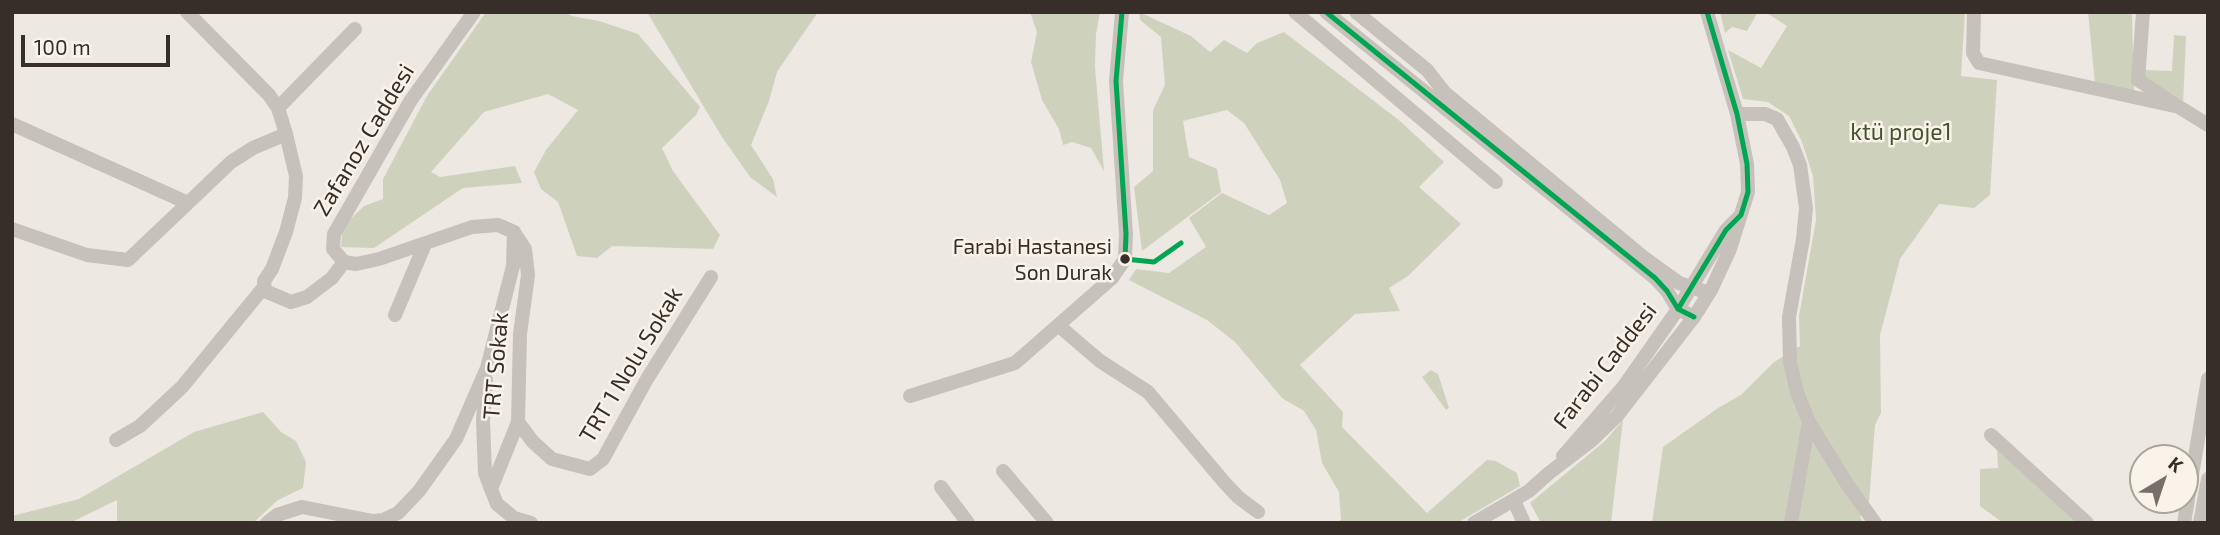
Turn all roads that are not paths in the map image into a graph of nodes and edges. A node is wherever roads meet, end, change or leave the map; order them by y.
1 (187, 12) edge
2 (474, 12) edge
3 (1122, 12) edge
4 (1295, 12) edge
5 (1326, 12) edge
6 (1356, 12) edge
7 (1707, 12) edge
8 (1974, 12) edge
9 (2143, 12) edge
10 (355, 29) dead end
11 (2179, 107) junction
12 (278, 108) junction
13 (1737, 114) junction
14 (12, 124) edge
15 (2208, 125) edge
16 (286, 134) junction
17 (1496, 182) dead end
18 (188, 203) junction
19 (1741, 215) junction
20 (12, 229) edge
21 (514, 232) junction
22 (425, 244) junction
23 (344, 262) junction
24 (710, 277) dead end
25 (264, 287) junction
26 (1690, 289) junction
27 (1709, 293) junction
28 (1678, 309) junction
29 (395, 315) dead end
30 (1694, 317) junction
31 (1059, 326) junction
32 (486, 368) junction
33 (2208, 379) edge
34 (910, 396) dead end
35 (518, 422) junction
36 (1809, 422) junction
37 (1991, 435) dead end
38 (116, 440) dead end
39 (1003, 471) dead end
40 (1549, 473) junction
41 (2208, 479) edge
42 (941, 487) dead end
43 (491, 489) junction
44 (1795, 496) junction
45 (1514, 501) junction
46 (1258, 512) dead end
47 (2189, 522) edge
48 (268, 523) edge
49 (531, 523) edge
50 (968, 523) edge
51 (1046, 523) edge
52 (1474, 523) edge
53 (1515, 523) edge
54 (1524, 523) edge
55 (1779, 523) edge
56 (1791, 523) edge
57 (1875, 523) edge
58 (2087, 523) edge

1 - 12 street
2 - 23 street, Zafanoz Caddesi
3 - 31 street
4 - 17 street
5 - 28 street
6 - 26 street
7 - 13 street, Farabi Caddesi
8 - 11 street
9 - 11 street
10 - 12 street
11 - 15 street
12 - 16 street
13 - 19 street, Farabi Caddesi
13 - 36 street
14 - 18 street
16 - 18 street
16 - 25 street
18 - 20 street
19 - 26 street, Farabi Caddesi
19 - 27 street, Farabi Caddesi
21 - 22 street
21 - 32 street
21 - 35 street, TRT Sokak
22 - 23 street
22 - 29 street
23 - 25 street
24 - 35 street, TRT 1 Nolu Sokak
25 - 38 street
26 - 27 street
26 - 28 street, Farabi Caddesi
27 - 30 street, Farabi Caddesi
28 - 30 street
28 - 40 street, Farabi Caddesi
30 - 40 street, Farabi Caddesi
31 - 34 street
31 - 46 street
32 - 43 street
32 - 48 street
33 - 47 street
35 - 43 street, TRT Sokak
36 - 44 street
36 - 57 street
37 - 58 street
39 - 51 street
40 - 45 street, Farabi Caddesi
41 - 47 street
42 - 50 street
43 - 49 street
44 - 55 street
44 - 56 street
45 - 52 street, Farabi Caddesi
45 - 53 street
45 - 54 street

